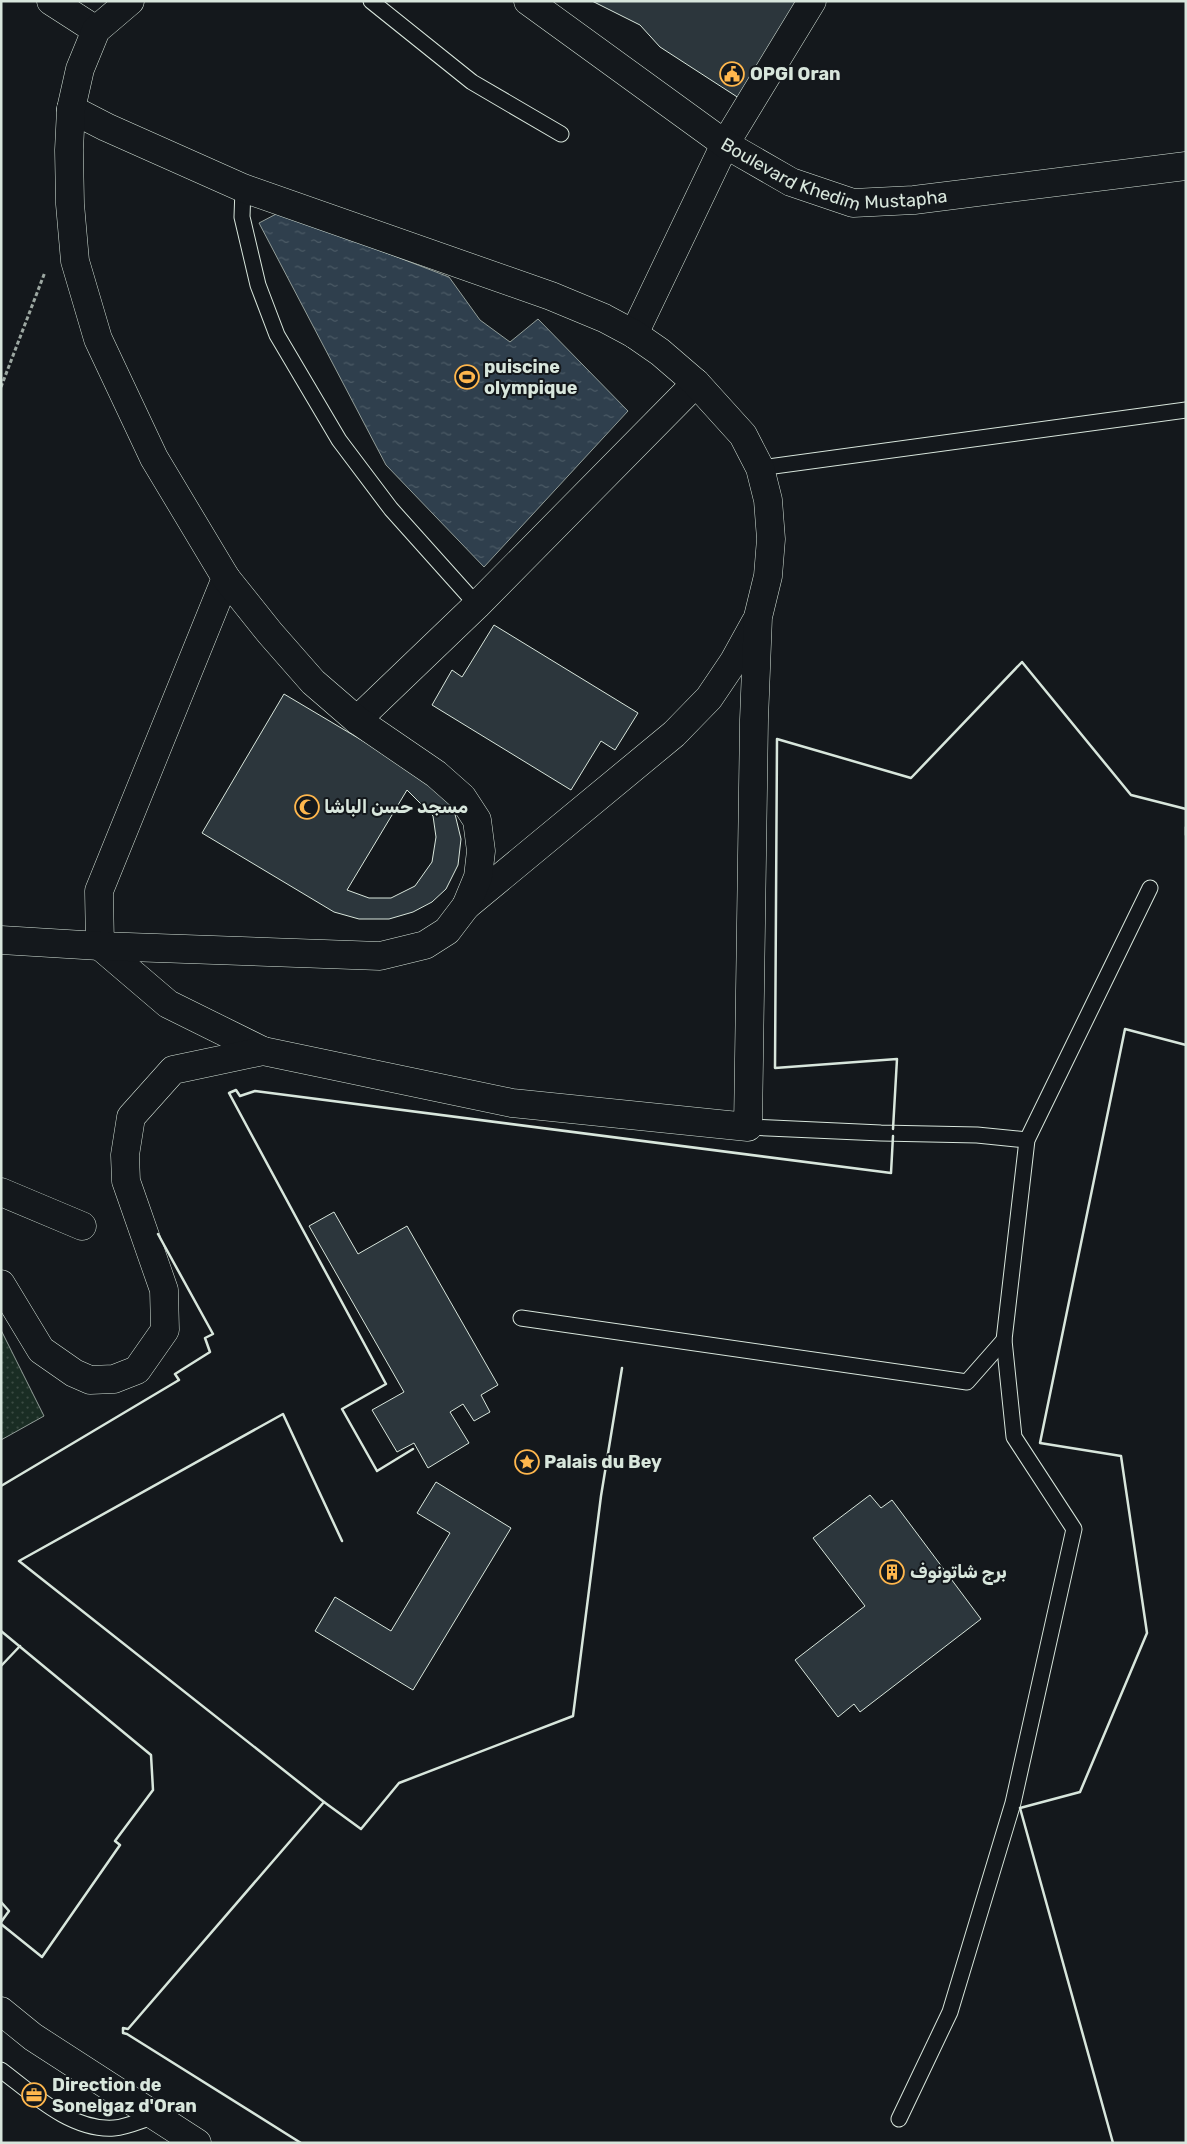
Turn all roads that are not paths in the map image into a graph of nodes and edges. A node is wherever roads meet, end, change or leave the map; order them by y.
1 (51, 1) edge
2 (66, 1) edge
3 (130, 1) edge
4 (371, 1) edge
5 (528, 1) edge
6 (812, 1) edge
7 (96, 30) junction
8 (71, 109) junction
9 (561, 134) dead end
10 (725, 144) junction
11 (1186, 166) edge
12 (243, 188) junction
13 (634, 334) junction
14 (696, 383) junction
15 (1186, 410) edge
16 (760, 468) junction
17 (226, 578) junction
18 (477, 605) junction
19 (758, 617) junction
20 (357, 720) junction
21 (1150, 888) dead end
22 (466, 906) junction
23 (1, 940) edge
24 (100, 946) junction
25 (263, 1051) junction
26 (748, 1127) junction
27 (1027, 1140) junction
28 (1, 1192) edge
29 (82, 1226) dead end
30 (1, 1284) edge
31 (521, 1318) dead end
32 (1004, 1340) junction
33 (1, 2011) edge
34 (1, 2070) edge
35 (155, 2116) junction
36 (899, 2118) dead end
37 (197, 2143) edge

1 - 7 street
2 - 7 street
3 - 7 street
4 - 9 lane
5 - 10 street, Boulevard Khedim Mustapha
6 - 10 street
7 - 8 street
8 - 12 street
8 - 17 street
10 - 11 street, Boulevard Khedim Mustapha
10 - 13 street
12 - 13 street
12 - 18 lane
13 - 14 street
14 - 16 street
14 - 18 street
15 - 16 lane
16 - 19 street
17 - 20 street
17 - 24 street
18 - 20 street
19 - 22 street
19 - 26 street
20 - 22 street
21 - 27 lane
22 - 24 street
23 - 24 street
24 - 25 street
25 - 26 street
25 - 30 street
26 - 27 lane
27 - 32 lane
28 - 29 street
31 - 32 lane
32 - 36 lane
33 - 35 street
34 - 35 lane
35 - 37 street

